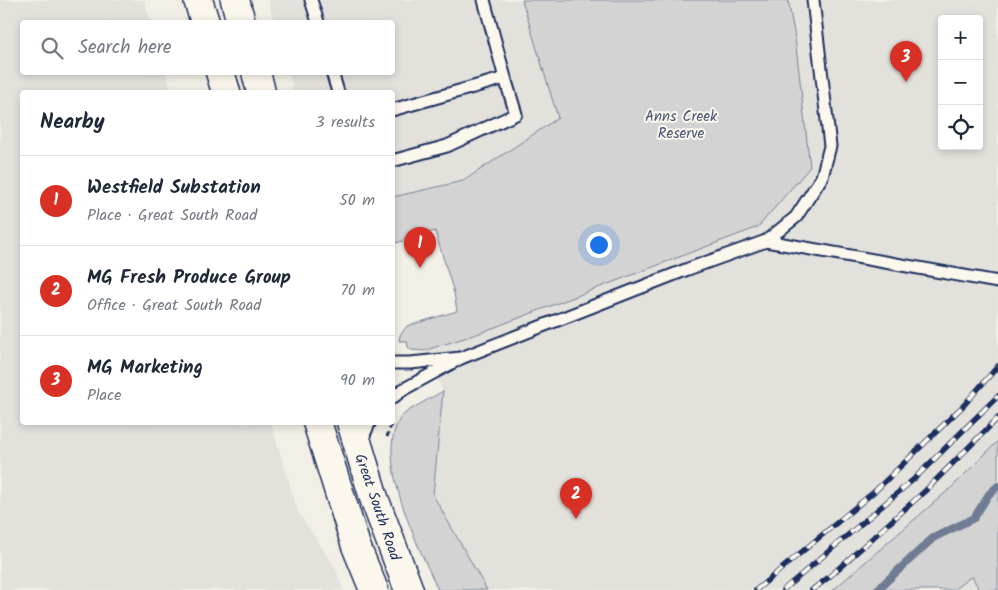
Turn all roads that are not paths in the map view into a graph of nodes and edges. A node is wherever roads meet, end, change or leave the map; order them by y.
1 (198, 0) edge
2 (235, 0) edge
3 (311, 0) edge
4 (484, 0) edge
5 (813, 0) edge
6 (204, 20) edge
7 (241, 20) edge
8 (317, 20) edge
9 (221, 75) edge
10 (257, 75) edge
11 (333, 75) edge
12 (505, 78) junction
13 (225, 90) edge
14 (260, 90) edge
15 (337, 90) edge
16 (395, 109) edge
17 (395, 160) edge
18 (766, 240) junction
19 (998, 282) edge
20 (461, 358) junction
21 (395, 363) edge
22 (395, 396) edge
23 (318, 425) edge
24 (351, 425) edge
25 (369, 425) edge
26 (358, 448) junction
27 (374, 590) edge
28 (409, 590) edge

1 - 6 main road
2 - 7 main road
3 - 8 lane
4 - 12 lane
5 - 18 lane
9 - 13 main road
10 - 14 main road
11 - 15 lane
12 - 16 lane
12 - 17 lane
18 - 19 lane
18 - 20 lane
20 - 21 lane
20 - 22 lane
23 - 27 main road
24 - 26 main road, Great South Road
25 - 26 lane
26 - 28 main road, Great South Road

